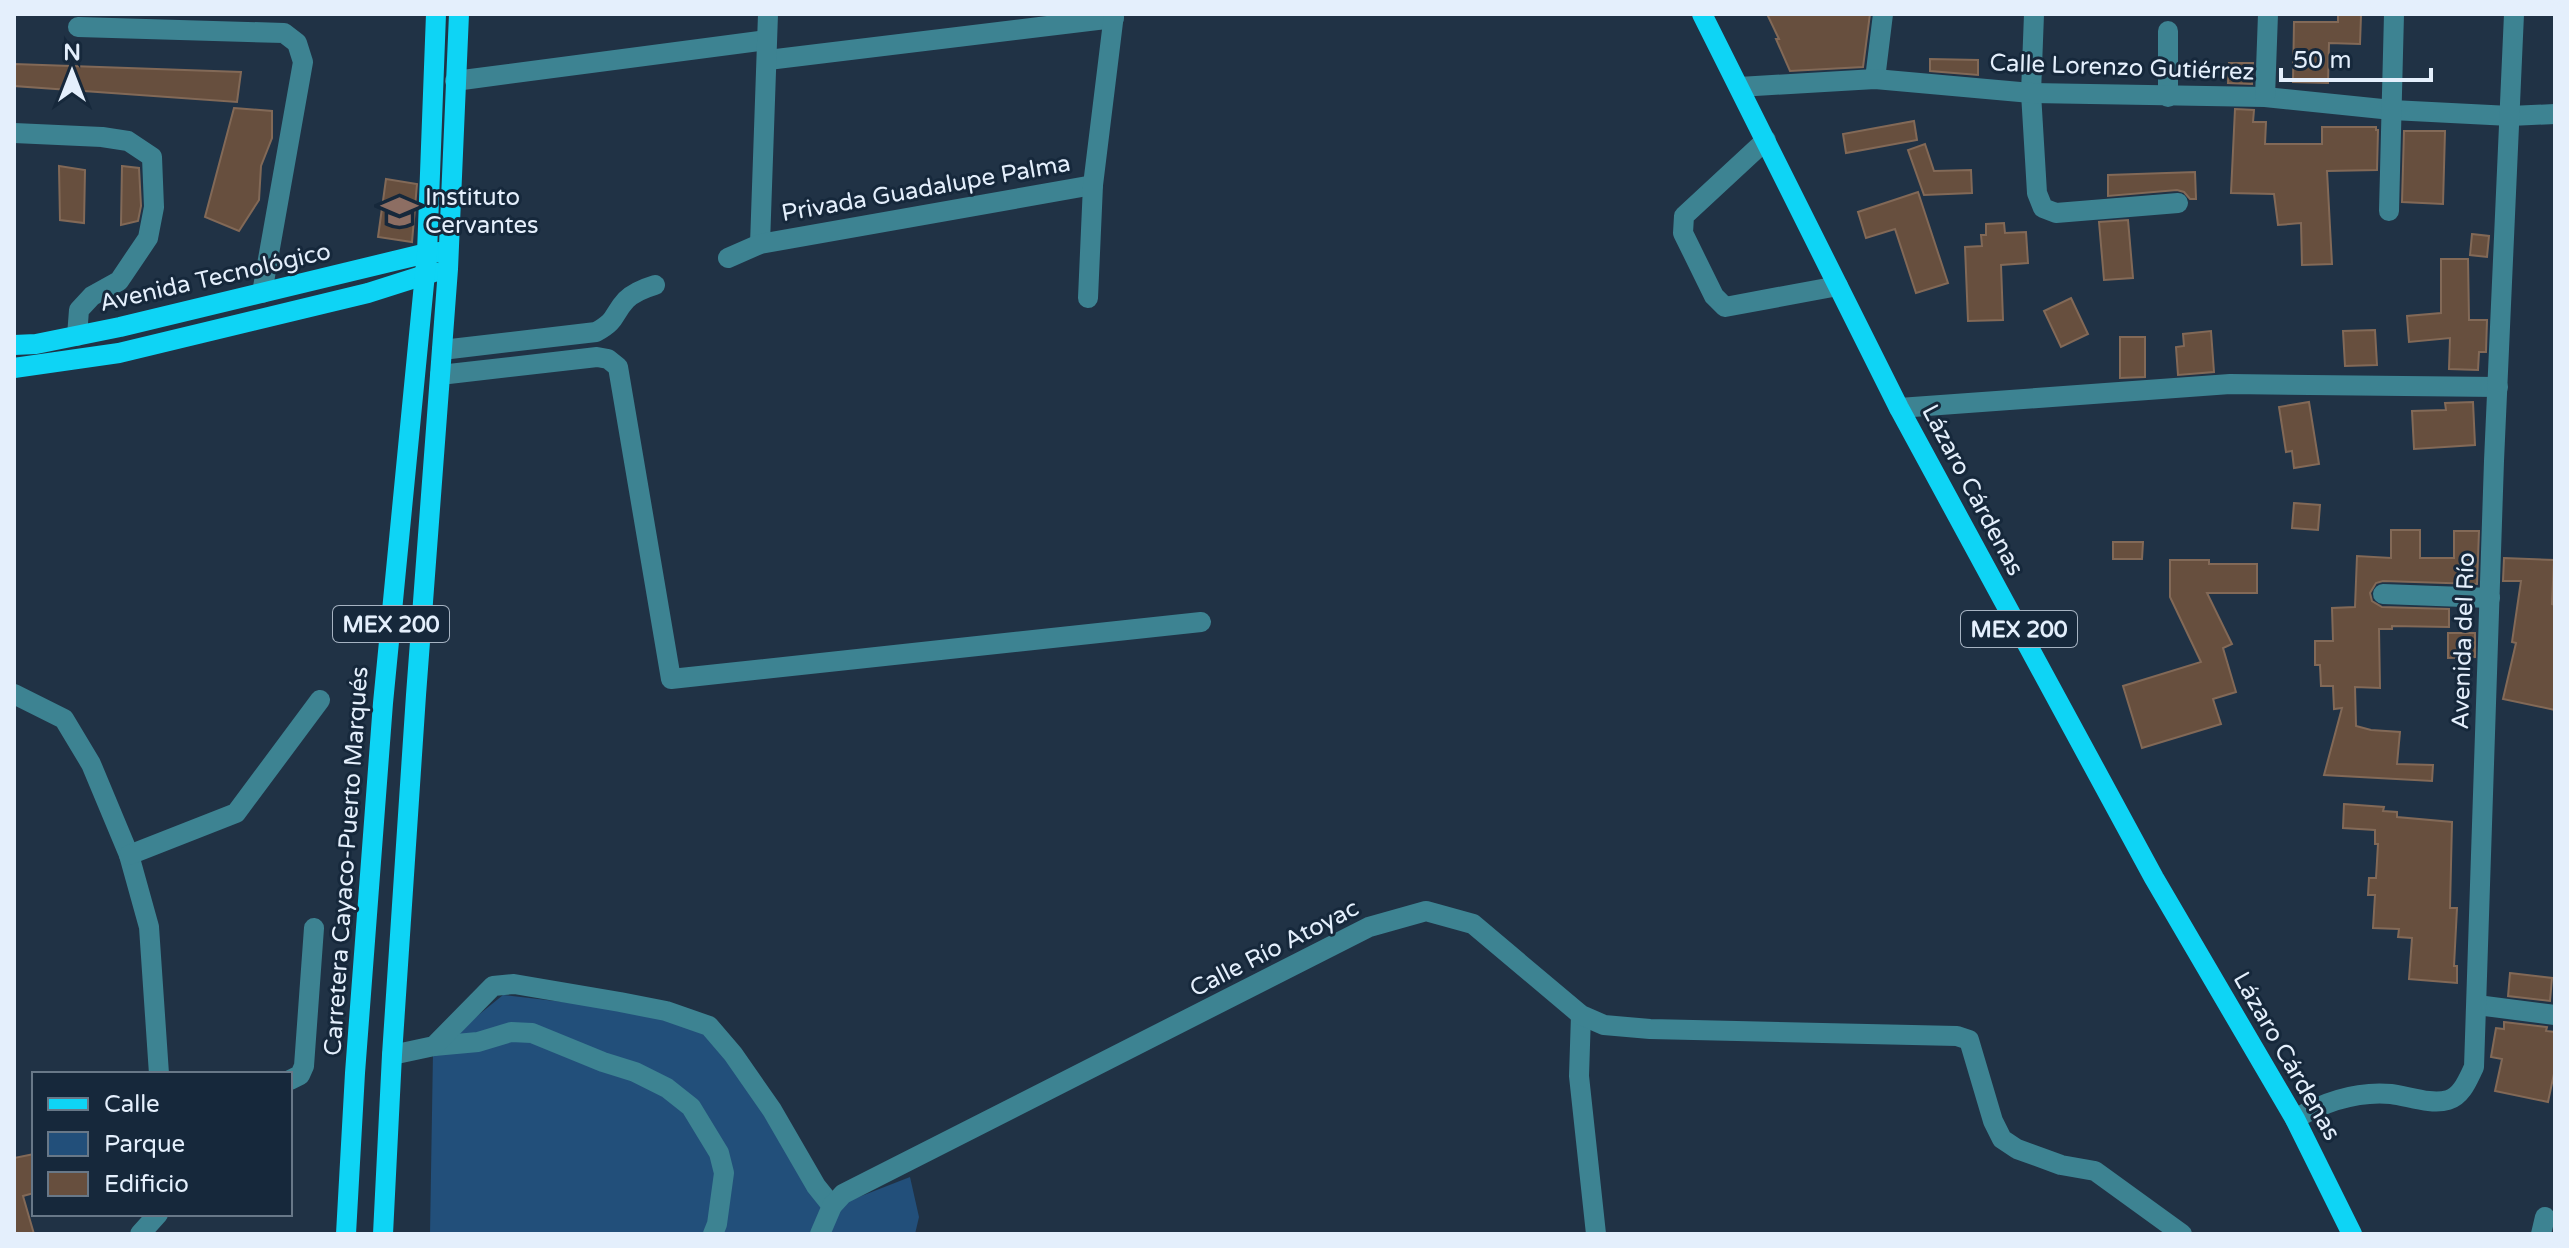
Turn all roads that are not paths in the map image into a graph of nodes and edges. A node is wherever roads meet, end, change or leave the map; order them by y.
1 (436, 14) edge
2 (459, 14) edge
3 (768, 14) edge
4 (1702, 14) edge
5 (1883, 14) edge
6 (2034, 14) edge
7 (2268, 14) edge
8 (2394, 14) edge
9 (2514, 14) edge
10 (1114, 16) edge
11 (78, 27) dead end
12 (2168, 31) dead end
13 (767, 50) junction
14 (1875, 79) junction
15 (455, 81) junction
16 (1739, 87) junction
17 (2031, 93) junction
18 (2168, 97) junction
19 (2265, 97) junction
20 (2392, 110) junction
21 (2555, 114) edge
22 (2510, 116) junction
23 (14, 133) edge
24 (1766, 140) junction
25 (1093, 185) junction
26 (2178, 203) dead end
27 (2389, 211) dead end
28 (760, 244) junction
29 (427, 253) junction
30 (728, 258) dead end
31 (448, 260) junction
32 (424, 274) junction
33 (655, 285) dead end
34 (1838, 286) junction
35 (262, 293) junction
36 (1088, 298) dead end
37 (77, 336) junction
38 (14, 345) edge
39 (442, 350) junction
40 (14, 368) edge
41 (440, 375) junction
42 (2498, 387) junction
43 (1899, 408) junction
44 (2383, 594) dead end
45 (2490, 598) junction
46 (1201, 622) dead end
47 (14, 694) edge
48 (320, 700) dead end
49 (129, 855) junction
50 (314, 928) dead end
51 (2477, 1005) junction
52 (1581, 1015) junction
53 (2555, 1015) edge
54 (434, 1046) junction
55 (392, 1055) junction
56 (159, 1072) edge
57 (295, 1077) edge
58 (2295, 1119) junction
59 (832, 1206) junction
60 (2346, 1230) edge
61 (346, 1234) edge
62 (383, 1234) edge
63 (713, 1234) edge
64 (820, 1234) edge
65 (1596, 1234) edge
66 (2182, 1234) edge

1 - 29 main road, Carretera Cayaco-Puerto Marqués / MEX 200
2 - 15 main road, MEX 200
3 - 13 street, Privada Guadalupe Palma
4 - 16 main road, Lázaro Cárdenas / MEX 200
5 - 14 street
6 - 17 street
7 - 19 street
8 - 20 street
9 - 22 street, Avenida del Río
10 - 13 street
10 - 25 street
11 - 35 street
12 - 18 street
13 - 15 street
13 - 28 street, Privada Guadalupe Palma
14 - 16 street, Calle Lorenzo Gutiérrez
14 - 17 street, Calle Lorenzo Gutiérrez
15 - 31 main road, MEX 200
16 - 24 main road, Lázaro Cárdenas / MEX 200
17 - 18 street, Calle Lorenzo Gutiérrez
17 - 26 street
18 - 19 street, Calle Lorenzo Gutiérrez
19 - 20 street, Calle Lorenzo Gutiérrez
20 - 22 street, Calle Lorenzo Gutiérrez
20 - 27 street
21 - 22 street, Calle Lorenzo Gutiérrez
22 - 42 street, Avenida del Río
23 - 37 street
24 - 34 main road, Lázaro Cárdenas / MEX 200
24 - 34 street
25 - 28 street, Privada Guadalupe Palma
25 - 36 street
28 - 30 street
29 - 31 main road, Avenida Tecnológico
29 - 32 main road, Carretera Cayaco-Puerto Marqués / MEX 200
29 - 35 main road, Avenida Tecnológico
31 - 32 main road, Avenida Tecnológico
31 - 39 main road, MEX 200
32 - 40 main road, Avenida Tecnológico
32 - 61 main road, Carretera Cayaco-Puerto Marqués / MEX 200
33 - 39 street
34 - 43 main road, Lázaro Cárdenas / MEX 200
35 - 37 main road, Avenida Tecnológico
37 - 38 main road, Avenida Tecnológico
39 - 41 main road, MEX 200
41 - 46 street
41 - 55 main road, MEX 200
42 - 43 street
42 - 45 street, Avenida del Río
43 - 58 main road, Lázaro Cárdenas / MEX 200
44 - 45 street
45 - 51 street, Avenida del Río
47 - 49 street
48 - 49 street
49 - 56 street
50 - 57 street
51 - 53 street
51 - 58 street, Avenida del Río
52 - 59 street, Calle Río Atoyac
52 - 65 street
52 - 66 street, Calle Río Atoyac
54 - 55 street
54 - 59 street
54 - 63 street
55 - 62 main road, MEX 200
58 - 60 main road, Lázaro Cárdenas / MEX 200
59 - 64 street

